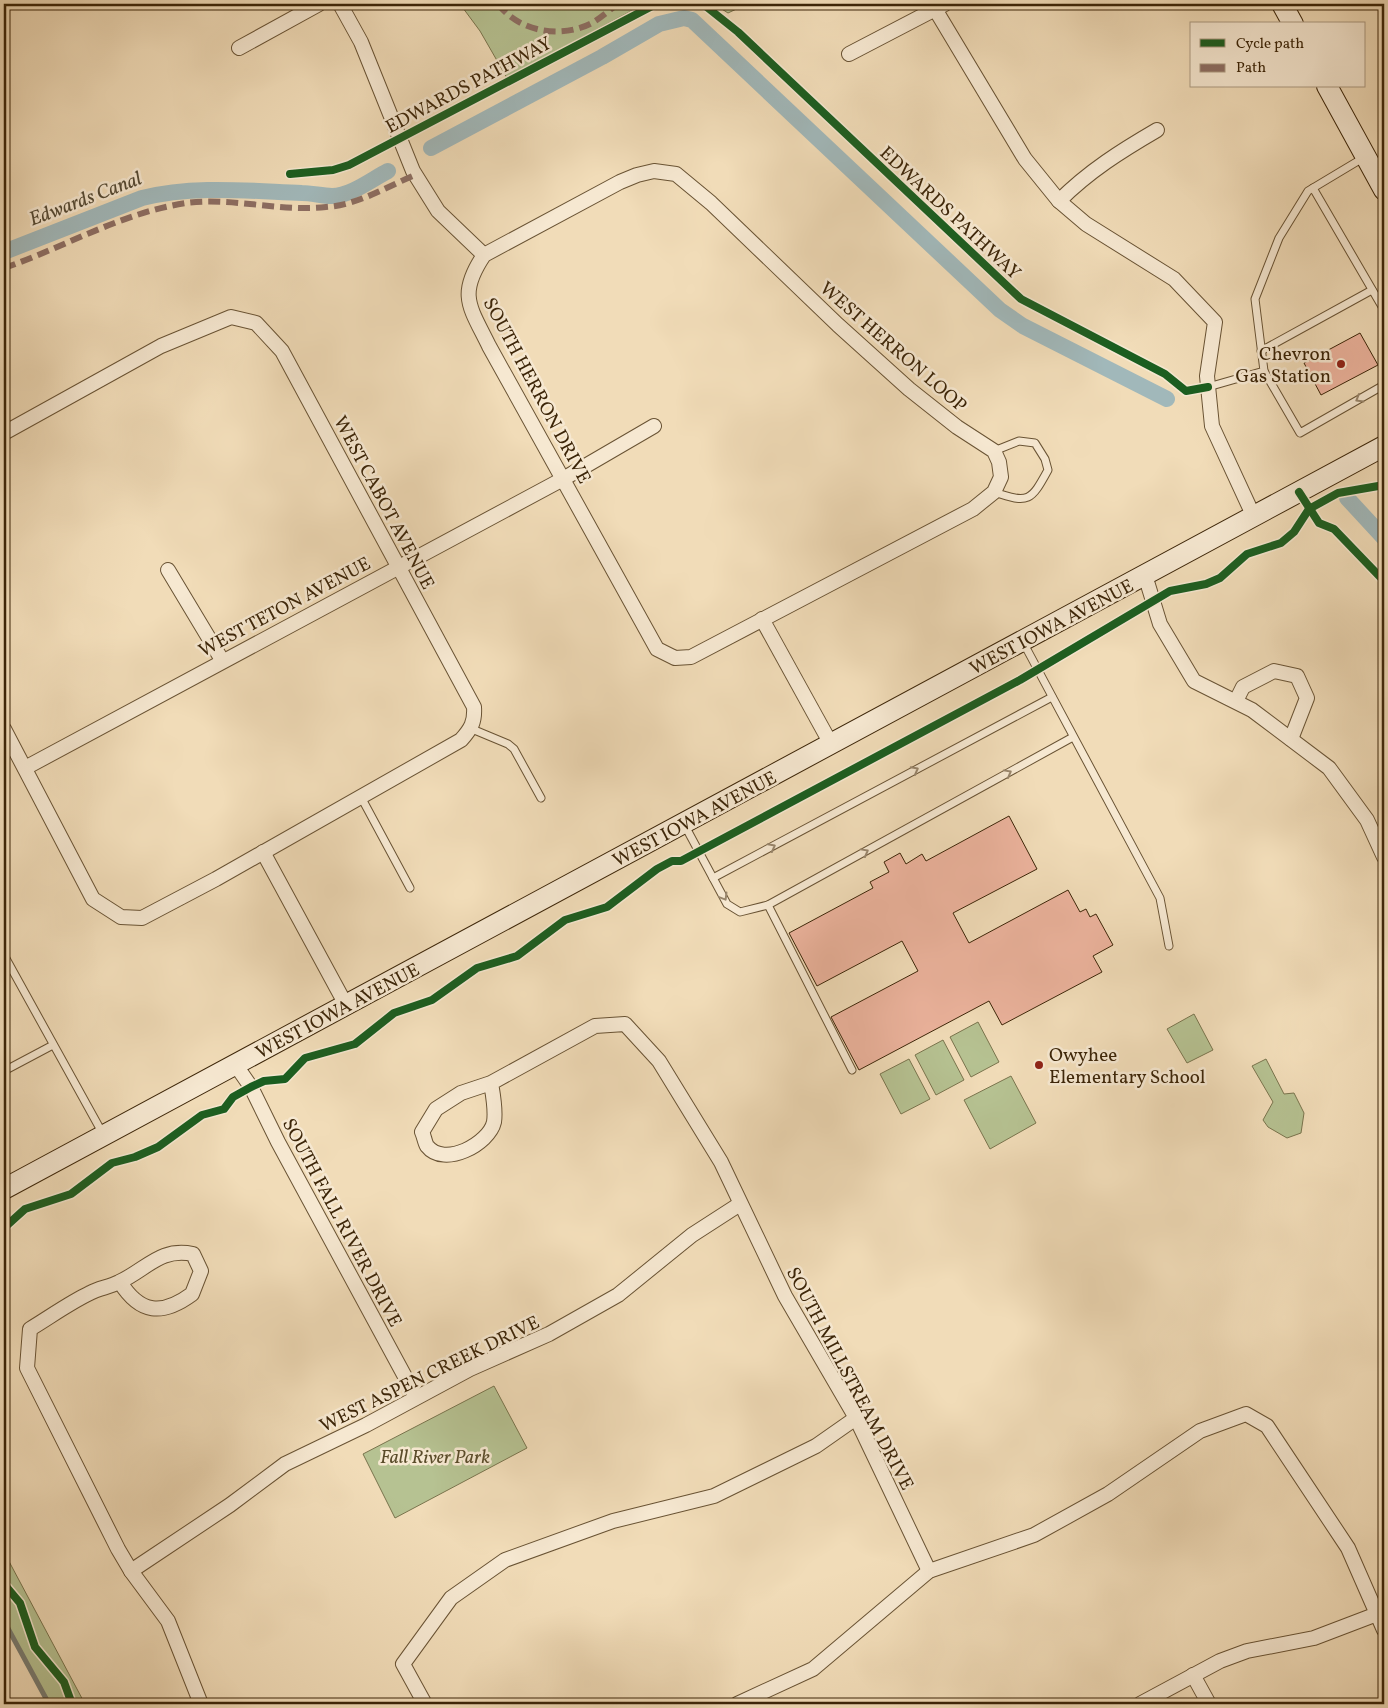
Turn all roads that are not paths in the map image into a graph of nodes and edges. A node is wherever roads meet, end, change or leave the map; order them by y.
1 (319, 4) edge
2 (340, 4) edge
3 (1282, 4) edge
4 (937, 6) edge
5 (1292, 22) edge
6 (239, 48) dead end
7 (849, 54) dead end
8 (1328, 88) edge
9 (1157, 130) dead end
10 (1366, 156) junction
11 (1313, 188) junction
12 (1384, 190) edge
13 (1059, 201) junction
14 (484, 255) junction
15 (1372, 290) junction
16 (1384, 310) edge
17 (1261, 351) junction
18 (1264, 371) junction
19 (1384, 385) edge
20 (1208, 387) junction
21 (654, 426) dead end
22 (4, 433) edge
23 (1384, 446) edge
24 (994, 451) junction
25 (563, 479) junction
26 (994, 492) junction
27 (1254, 517) junction
28 (398, 565) junction
29 (168, 570) dead end
30 (1145, 575) junction
31 (762, 619) junction
32 (1023, 641) junction
33 (222, 660) junction
34 (1052, 697) junction
35 (1236, 702) junction
36 (4, 729) edge
37 (472, 729) junction
38 (1073, 737) junction
39 (1291, 739) junction
40 (831, 744) junction
41 (25, 768) junction
42 (361, 797) junction
43 (541, 798) dead end
44 (684, 823) junction
45 (263, 852) junction
46 (1384, 857) edge
47 (713, 878) junction
48 (410, 888) dead end
49 (768, 905) junction
50 (1169, 946) dead end
51 (4, 955) edge
52 (346, 1005) junction
53 (53, 1045) junction
54 (235, 1064) junction
55 (852, 1070) dead end
56 (4, 1071) edge
57 (492, 1083) junction
58 (103, 1135) junction
59 (4, 1189) edge
60 (740, 1204) junction
61 (120, 1282) junction
62 (416, 1397) junction
63 (856, 1418) junction
64 (131, 1571) junction
65 (929, 1571) junction
66 (1377, 1614) junction
67 (1384, 1630) edge
68 (1193, 1675) junction
69 (201, 1704) edge
70 (425, 1704) edge
71 (737, 1704) edge
72 (1140, 1704) edge
73 (1209, 1704) edge

1 - 6 street
2 - 14 street
3 - 5 street
4 - 7 street
4 - 13 street
8 - 10 street
9 - 13 street
10 - 11 lane
10 - 12 street
11 - 15 lane
11 - 17 lane
13 - 20 street
14 - 24 street, WEST HERRON LOOP
14 - 25 street, SOUTH HERRON DRIVE
15 - 16 lane
15 - 17 lane
17 - 18 lane
19 -> 18 lane
18 - 20 lane
20 - 27 street
21 - 25 street, WEST TETON AVENUE
22 - 28 street, WEST CABOT AVENUE
23 - 27 street, WEST IOWA AVENUE
24 - 26 street
24 - 26 lane
25 - 28 street, WEST TETON AVENUE
25 - 31 street, SOUTH HERRON DRIVE
26 - 31 street
27 - 30 street, WEST IOWA AVENUE
28 - 33 street, WEST TETON AVENUE
28 - 37 street, WEST CABOT AVENUE
29 - 33 street
30 - 32 street, WEST IOWA AVENUE
30 - 35 street
31 - 40 street
32 - 34 lane
32 - 40 street, WEST IOWA AVENUE
33 - 41 street, WEST TETON AVENUE
34 - 38 lane
47 -> 34 lane
35 - 39 street
35 - 39 street
36 - 41 street
37 - 42 street
37 - 43 lane
49 -> 38 lane
38 - 50 lane
39 - 46 street
40 - 44 street, WEST IOWA AVENUE
41 - 45 street
42 - 45 street
42 - 48 lane
44 - 47 lane
44 - 52 street, WEST IOWA AVENUE
45 - 52 street
47 -> 49 lane
49 - 55 lane
51 - 53 lane
52 - 54 street, WEST IOWA AVENUE
53 - 56 lane
53 - 58 lane
54 - 58 street, WEST IOWA AVENUE
54 - 62 street, SOUTH FALL RIVER DRIVE
57 - 57 street
57 - 60 street, SOUTH MILLSTREAM DRIVE
58 - 59 street, WEST IOWA AVENUE
60 - 62 street, WEST ASPEN CREEK DRIVE
60 - 63 street, SOUTH MILLSTREAM DRIVE
61 - 61 street
61 - 64 street
62 - 64 street, WEST ASPEN CREEK DRIVE
63 - 65 street, SOUTH MILLSTREAM DRIVE
63 - 70 street
64 - 69 street
65 - 66 street
65 - 71 street
66 - 67 street
66 - 68 street
68 - 72 street
68 - 73 street

